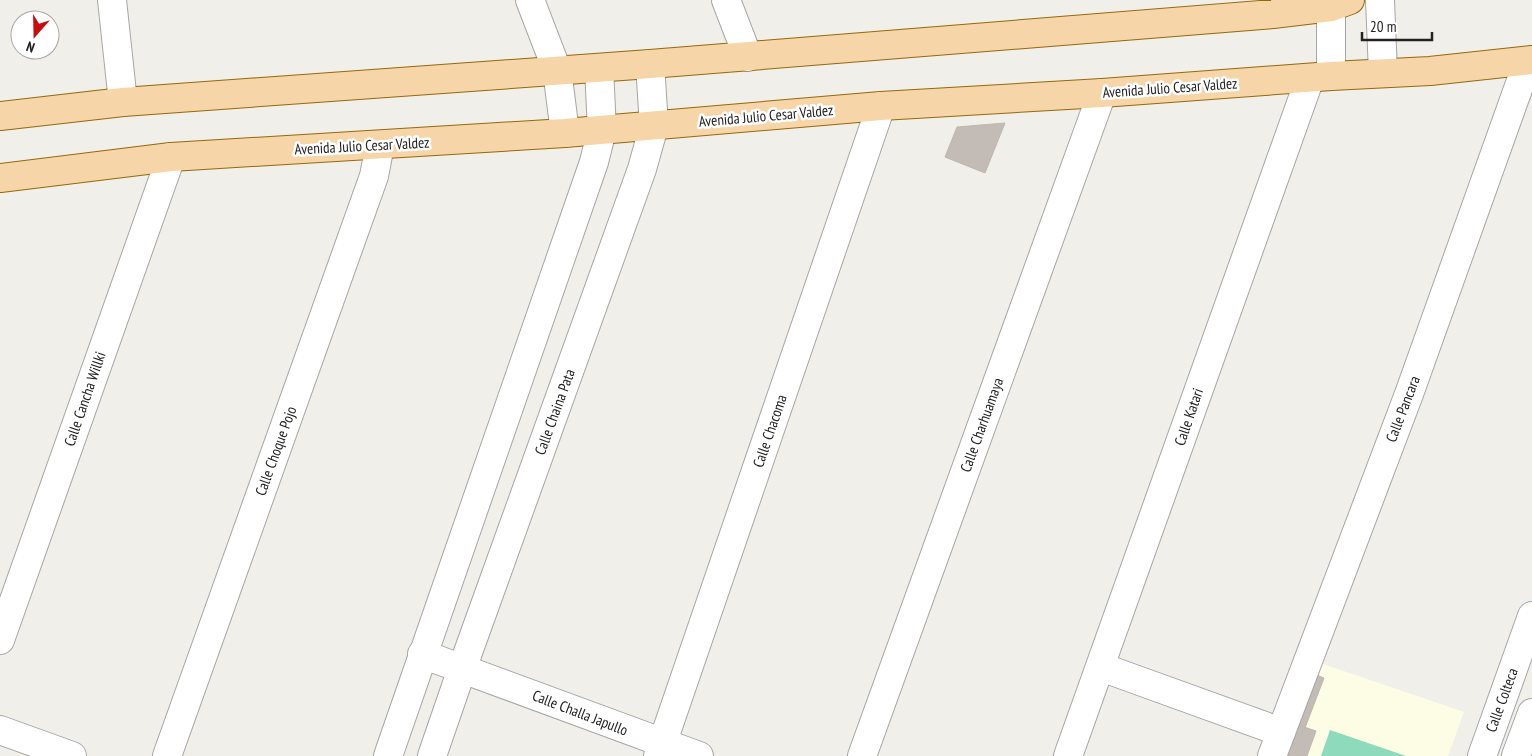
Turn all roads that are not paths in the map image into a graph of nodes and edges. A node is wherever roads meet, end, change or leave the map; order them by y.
1 (112, 0) edge
2 (530, 0) edge
3 (726, 0) edge
4 (1380, 0) edge
5 (1337, 2) edge
6 (748, 57) junction
7 (1530, 61) edge
8 (650, 64) junction
9 (599, 68) junction
10 (557, 70) junction
11 (1383, 73) junction
12 (1321, 77) junction
13 (1102, 93) junction
14 (123, 102) junction
15 (881, 106) junction
16 (0, 116) edge
17 (654, 126) junction
18 (602, 130) junction
19 (565, 133) junction
20 (380, 145) junction
21 (171, 157) junction
22 (0, 178) edge
23 (1531, 623) edge
24 (0, 640) edge
25 (422, 654) junction
26 (1101, 667) junction
27 (462, 668) junction
28 (1532, 713) edge
29 (0, 730) edge
30 (1276, 744) edge
31 (660, 750) edge
32 (172, 755) edge
33 (72, 756) edge
34 (388, 756) edge
35 (432, 756) edge
36 (699, 756) edge
37 (862, 756) edge
38 (1068, 756) edge
39 (1482, 756) edge
40 (1516, 756) edge

1 - 14 street
2 - 10 street
3 - 6 street
4 - 11 street
5 - 6 main road
5 - 12 street, Calle Katari
6 - 8 main road
7 - 11 main road, Avenida Julio Cesar Valdez
7 - 30 street, Calle Pancara
8 - 9 main road
8 - 17 street, Calle Chaina Pata
9 - 10 main road
9 - 18 street
10 - 14 main road
10 - 19 street
11 - 12 main road, Avenida Julio Cesar Valdez
12 - 13 main road, Avenida Julio Cesar Valdez
12 - 26 street, Calle Katari
13 - 15 main road, Avenida Julio Cesar Valdez
13 - 37 street, Calle Charhuamaya
14 - 16 main road
15 - 17 main road, Avenida Julio Cesar Valdez
15 - 31 street, Calle Chacoma
17 - 18 main road, Avenida Julio Cesar Valdez
17 - 27 street, Calle Chaina Pata
18 - 19 main road, Avenida Julio Cesar Valdez
18 - 25 street
19 - 20 main road, Avenida Julio Cesar Valdez
20 - 21 main road, Avenida Julio Cesar Valdez
20 - 32 street, Calle Choque Pojo
21 - 22 main road, Avenida Julio Cesar Valdez
21 - 24 street, Calle Cancha Willki
23 - 39 street, Calle Colteca
25 - 27 street, Calle Challa Japullo
25 - 34 street
26 - 30 street
26 - 38 street, Calle Katari
27 - 31 street, Calle Challa Japullo
27 - 35 street, Calle Chaina Pata
28 - 40 street
29 - 33 street
31 - 36 street, Calle Challa Japullo

